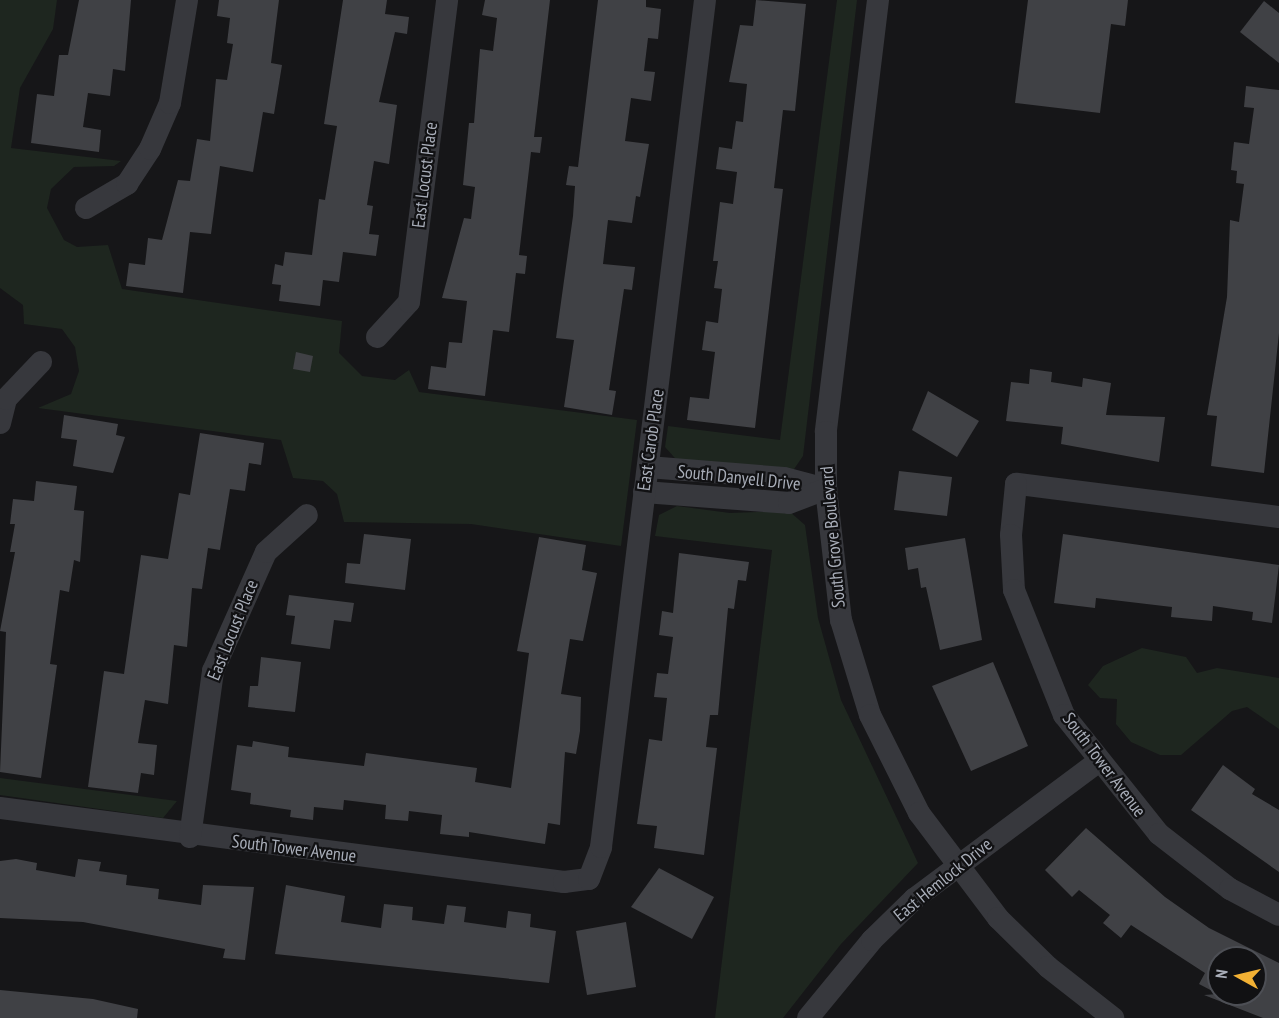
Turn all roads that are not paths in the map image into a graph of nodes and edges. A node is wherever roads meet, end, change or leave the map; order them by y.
1 (187, 0) edge
2 (447, 0) edge
3 (705, 0) edge
4 (878, 0) edge
5 (86, 208) dead end
6 (377, 338) dead end
7 (41, 362) dead end
8 (0, 423) edge
9 (648, 467) junction
10 (826, 489) junction
11 (645, 492) junction
12 (307, 515) dead end
13 (1279, 517) edge
14 (1098, 762) junction
15 (0, 808) edge
16 (190, 837) junction
17 (957, 866) junction
18 (589, 879) joint
19 (1279, 915) edge
20 (808, 1018) edge
21 (1113, 1018) edge

1 - 5 street
2 - 6 street, East Locust Place
3 - 9 street, East Carob Place
4 - 10 street, South Grove Boulevard
7 - 8 street
9 - 10 street, South Danyell Drive
9 - 11 street, East Carob Place
10 - 11 street, South Danyell Drive
10 - 17 street, South Grove Boulevard
11 - 18 street, East Carob Place
12 - 16 street, East Locust Place
13 - 14 street, South Tower Avenue
14 - 17 street, East Hemlock Drive
14 - 19 street, South Tower Avenue
15 - 16 street, South Tower Avenue
16 - 18 street, South Tower Avenue
17 - 20 street, East Hemlock Drive
17 - 21 street, South Grove Boulevard

